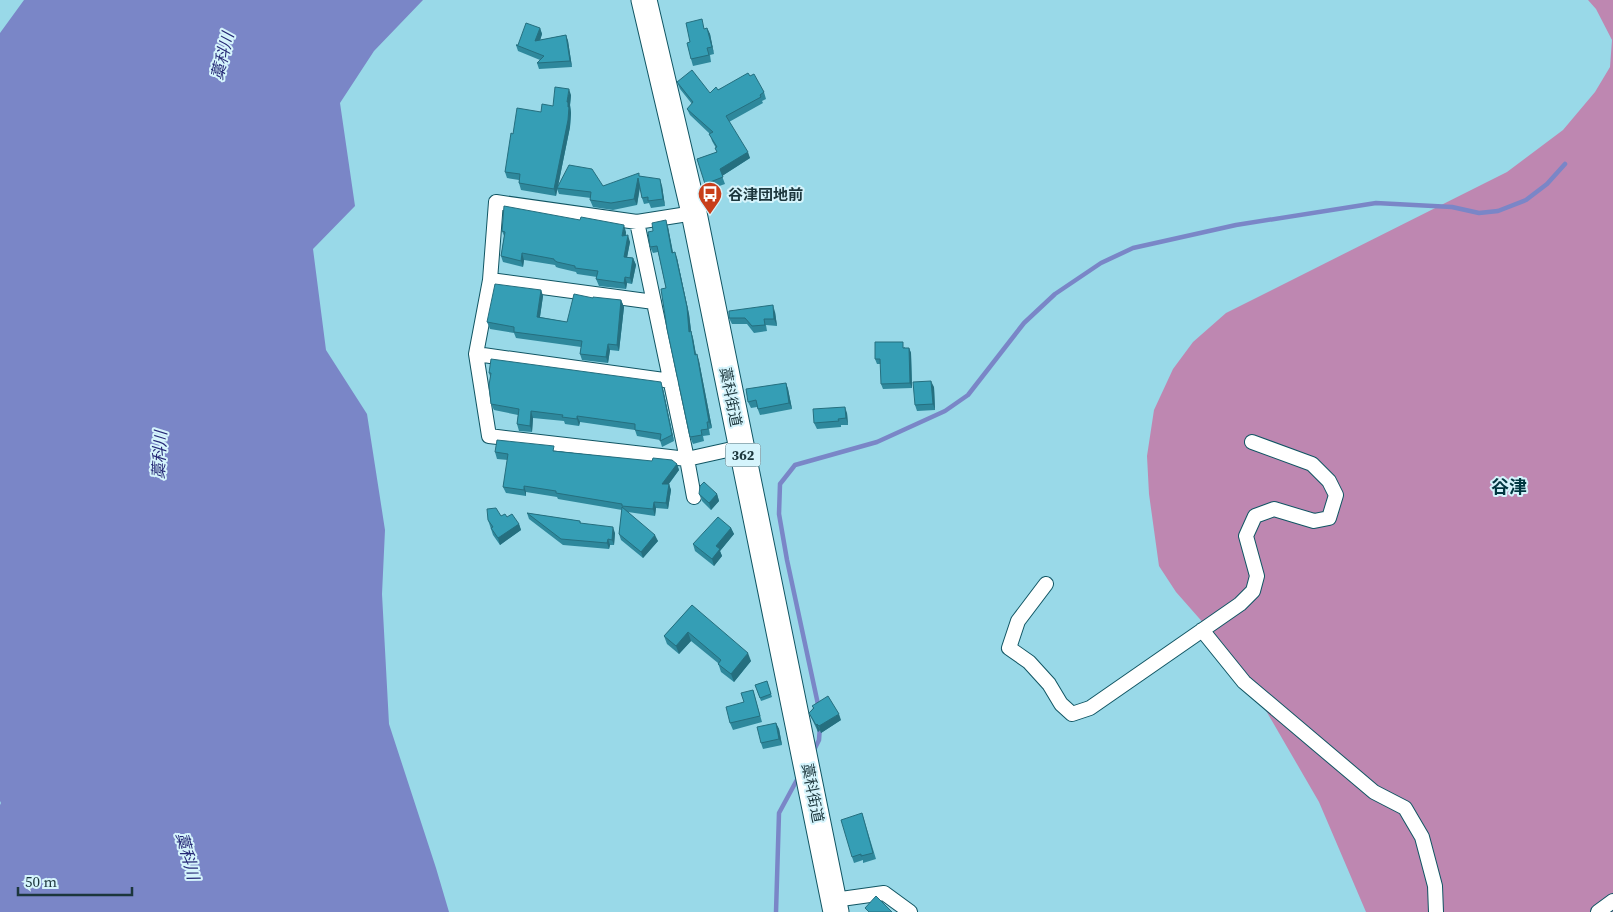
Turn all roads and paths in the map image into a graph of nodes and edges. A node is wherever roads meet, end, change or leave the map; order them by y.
1 (644, 0) edge
2 (694, 213) junction
3 (637, 222) junction
4 (490, 280) junction
5 (654, 302) junction
6 (476, 354) junction
7 (671, 381) junction
8 (1252, 442) dead end
9 (741, 447) junction
10 (687, 459) junction
11 (694, 497) dead end
12 (1046, 584) dead end
13 (1202, 630) junction
14 (1613, 901) edge
15 (835, 906) edge
16 (910, 912) edge
17 (1436, 912) edge
18 (1598, 912) edge

1 - 2 highway, 藁科街道 / 362
2 - 3 street
2 - 9 highway, 藁科街道 / 362
3 - 4 street
3 - 5 street
4 - 5 street
4 - 6 street
5 - 7 street
6 - 7 street
6 - 10 street
7 - 10 street
8 - 13 street
9 - 10 street
9 - 15 highway, 藁科街道 / 362
10 - 11 street
12 - 13 street
13 - 17 street
14 - 18 street
15 - 16 street

